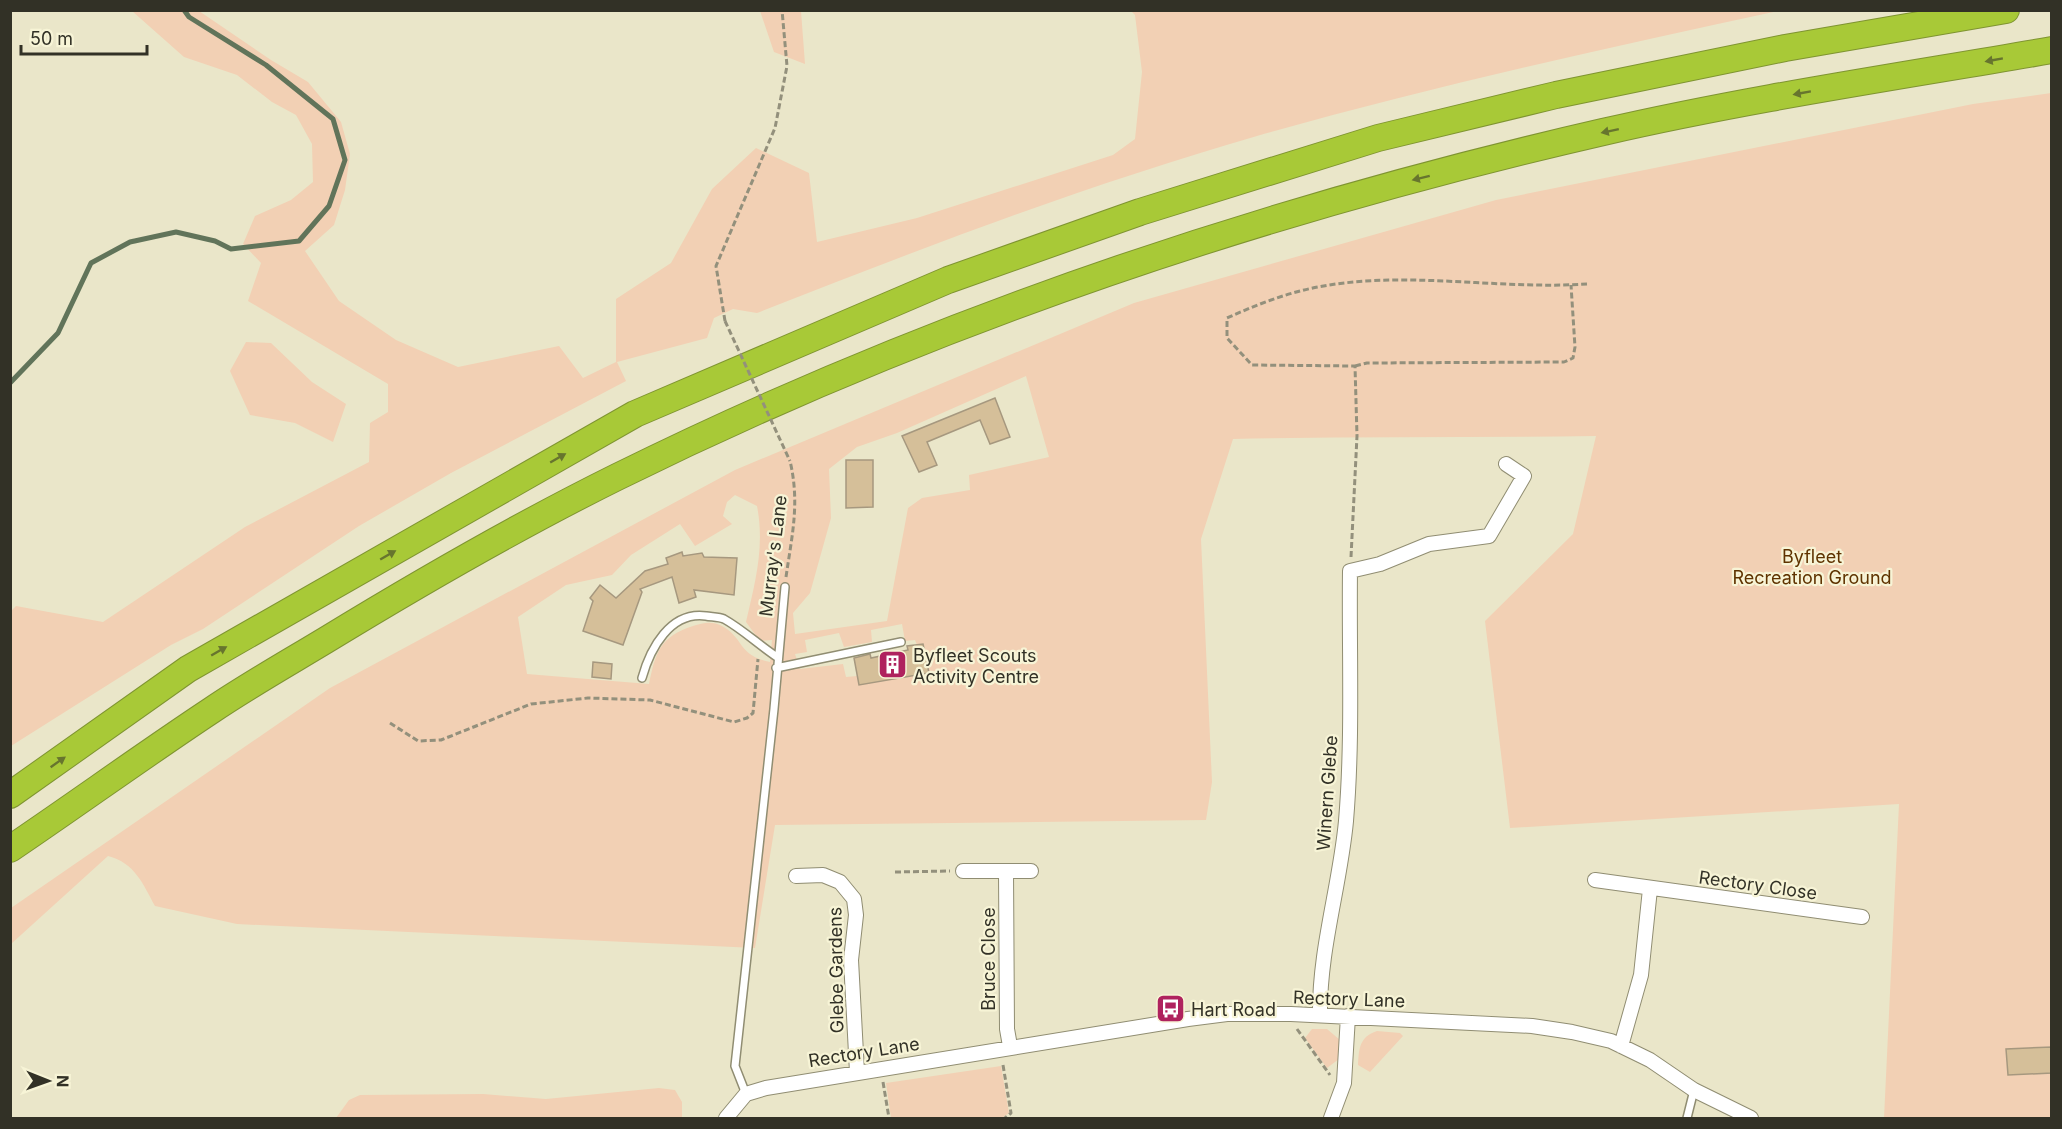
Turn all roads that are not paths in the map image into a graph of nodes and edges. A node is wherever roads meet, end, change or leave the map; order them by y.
1 (2006, 10) edge
2 (2052, 51) edge
3 (1506, 464) dead end
4 (785, 587) road end
5 (901, 642) dead end
6 (777, 657) junction
7 (776, 668) junction
8 (642, 678) dead end
9 (10, 795) edge
10 (10, 849) edge
11 (963, 871) road end
12 (1006, 871) junction
13 (1031, 871) dead end
14 (796, 876) dead end
15 (1595, 880) dead end
16 (1650, 889) junction
17 (1862, 917) dead end
18 (1320, 1015) junction
19 (1348, 1016) junction
20 (1621, 1046) junction
21 (1005, 1047) junction
22 (857, 1071) junction
23 (1694, 1090) junction
24 (746, 1094) junction
25 (726, 1119) edge
26 (1331, 1119) edge
27 (1687, 1119) edge
28 (1751, 1119) edge

9 -> 1 highway
2 -> 10 highway
3 - 18 street, Winern Glebe
4 - 6 lane, Murray's Lane
5 - 7 lane
6 - 7 lane, Murray's Lane
6 - 8 lane
7 - 24 lane, Murray's Lane
11 - 12 street
12 - 13 street
12 - 21 street, Bruce Close
14 - 22 street, Glebe Gardens
15 - 16 street, Rectory Close
16 - 17 street, Rectory Close
16 - 20 street
18 - 19 street, Rectory Lane
18 - 21 street, Rectory Lane
19 - 20 street, Rectory Lane
19 - 26 street
20 - 23 street, Rectory Lane
21 - 22 street, Rectory Lane
22 - 24 street, Rectory Lane
23 - 27 lane
23 - 28 street, Rectory Lane
24 - 25 street

